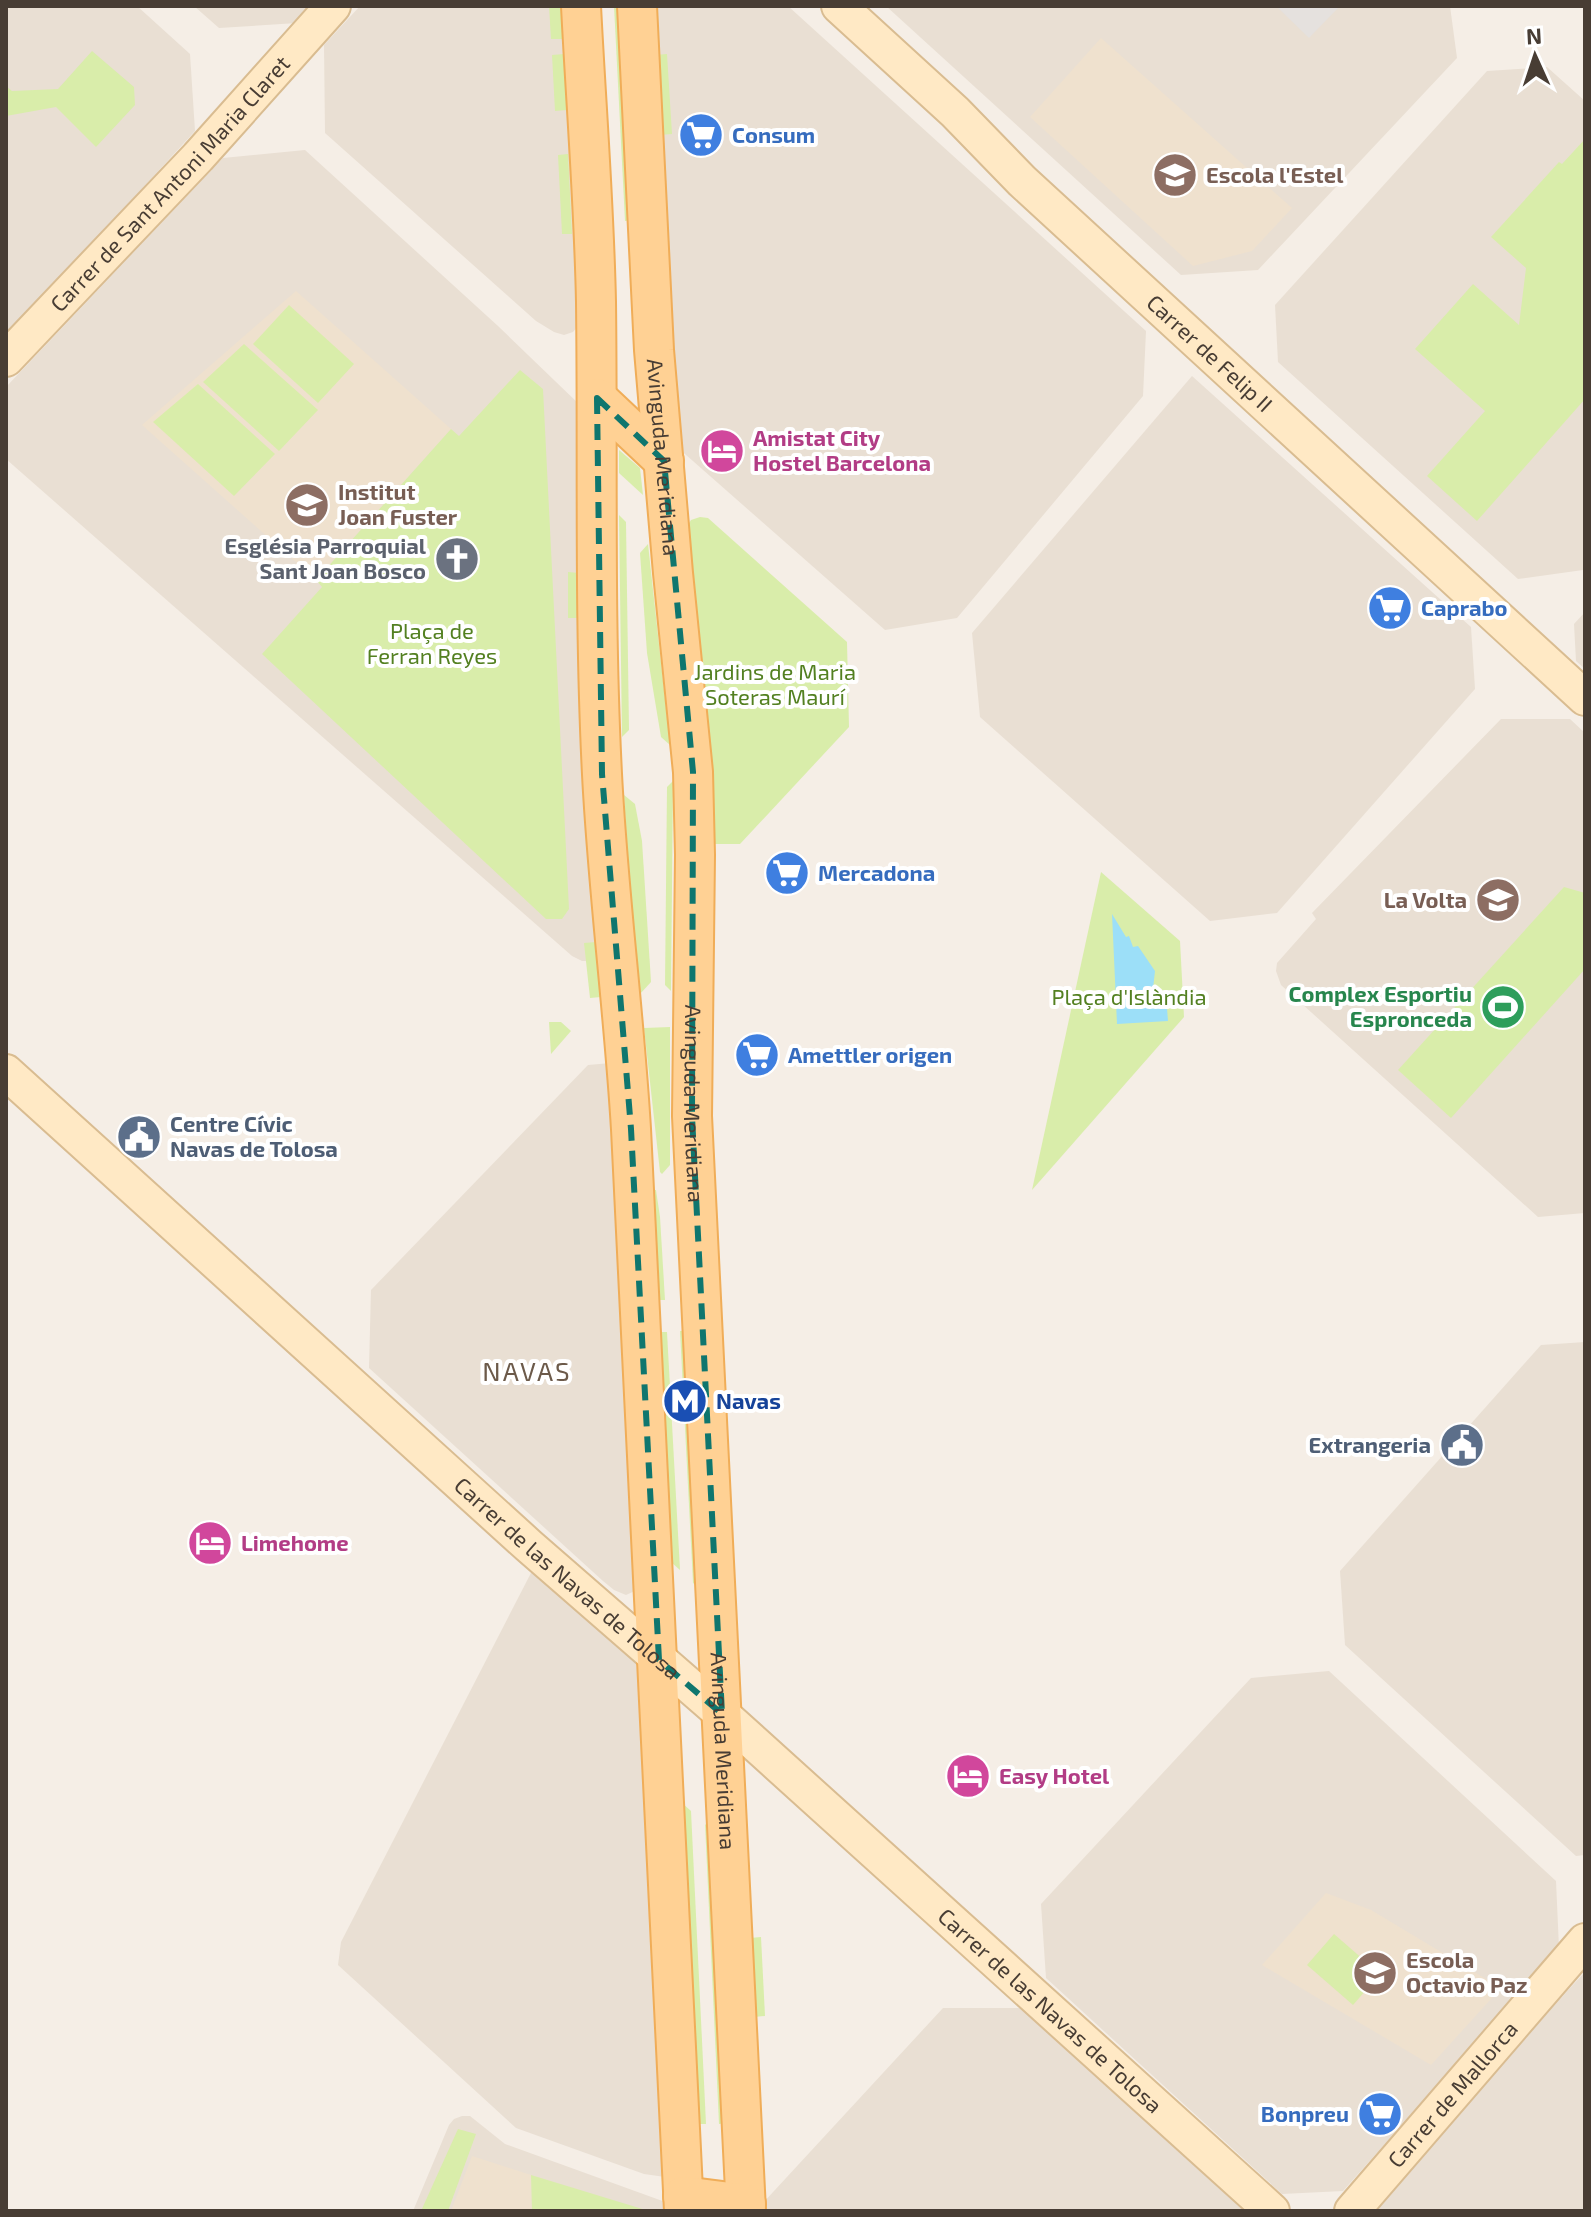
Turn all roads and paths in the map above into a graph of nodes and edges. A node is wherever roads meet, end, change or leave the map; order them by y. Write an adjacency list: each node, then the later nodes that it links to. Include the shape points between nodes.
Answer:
1 (333, 6): 5 (main road, Carrer de Sant Antoni Maria Claret)
2 (581, 6): 6 (main road, Avinguda Meridiana)
3 (637, 6): 7 (main road, Avinguda Meridiana)
4 (839, 6): 8 (main road, Carrer de Felip II)
5 (6, 359)
6 (597, 398): 7 (main road); 10 (main road, Avinguda Meridiana, via 602,774 630,1114)
7 (664, 461): 11 (main road, Avinguda Meridiana, via 693,772 692,1116)
8 (1585, 698)
9 (6, 1072): 10 (main road, Carrer de las Navas de Tolosa)
10 (659, 1660): 11 (main road, Carrer de las Navas de Tolosa); 13 (main road, Avinguda Meridiana)
11 (722, 1714): 14 (main road, Avinguda Meridiana); 15 (main road, Carrer de las Navas de Tolosa)
12 (1585, 1941): 16 (main road, Carrer de Mallorca)
13 (684, 2204): 14 (main road, Avinguda Meridiana)
14 (746, 2207)
15 (1272, 2211)
16 (1352, 2211)

